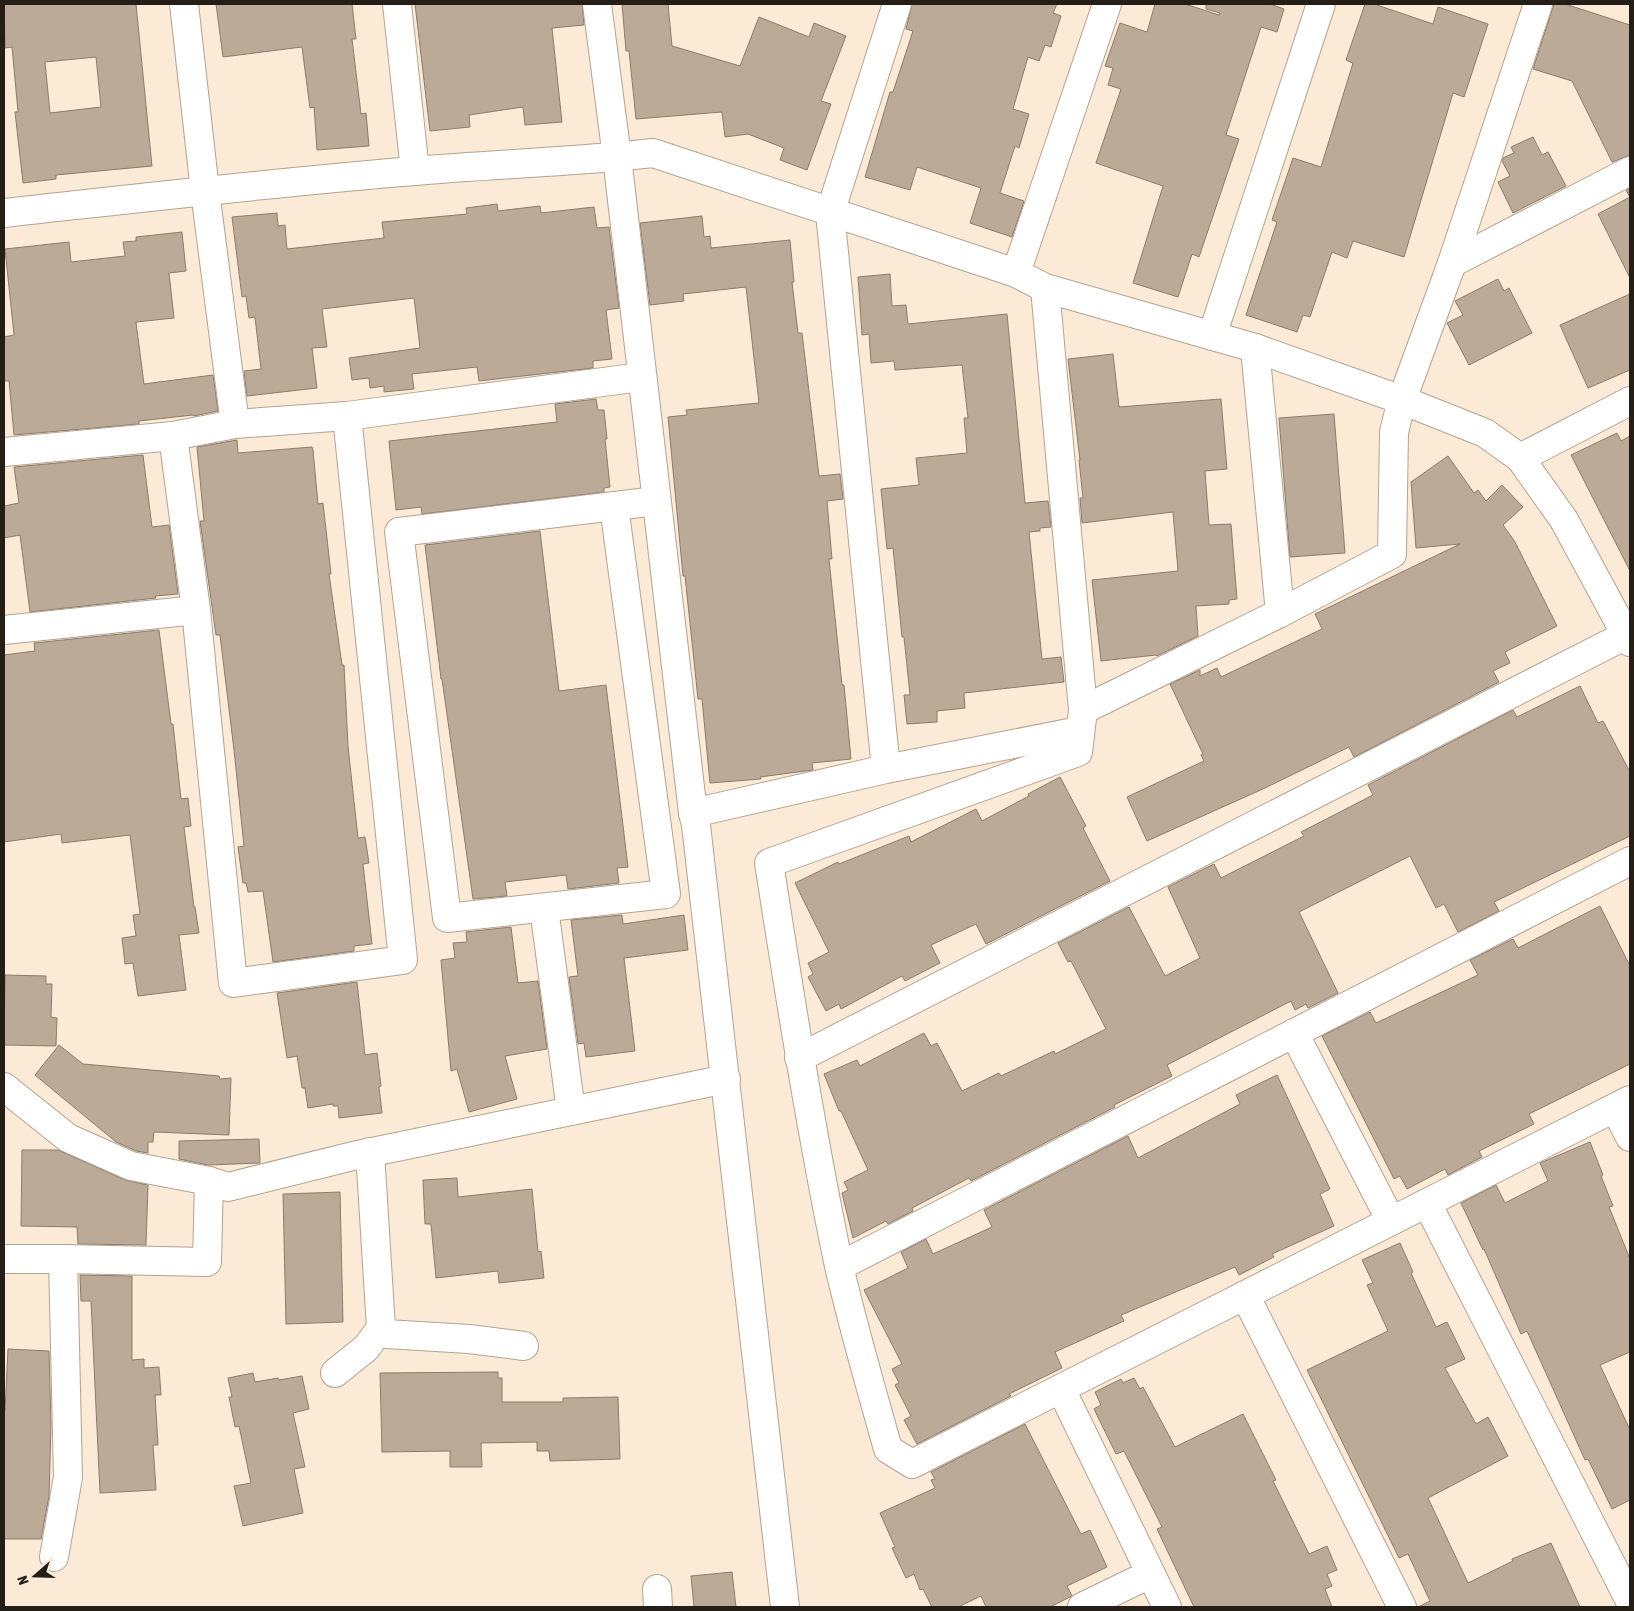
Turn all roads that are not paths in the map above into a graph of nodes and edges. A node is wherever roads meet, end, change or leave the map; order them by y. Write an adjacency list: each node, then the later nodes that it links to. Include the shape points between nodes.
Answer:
1 (184, 4): 11 (street)
2 (397, 4): 9 (street)
3 (597, 4): 8 (street)
4 (897, 4): 12 (street)
5 (1107, 4): 15 (street)
6 (1320, 4): 17 (street)
7 (1538, 4): 14 (street)
8 (617, 157): 9 (street); 12 (street, via 653,153); 19 (street)
9 (415, 171): 11 (street)
10 (1630, 171): 14 (street)
11 (205, 191): 13 (street); 23 (street)
12 (830, 213): 15 (street); 34 (street)
13 (4, 214)
14 (1452, 263): 20 (street)
15 (1016, 274): 16 (street)
16 (1045, 288): 17 (street); 33 (street)
17 (1212, 336): 18 (street)
18 (1255, 348): 20 (street); 30 (street)
19 (641, 376): 22 (street); 27 (street)
20 (1402, 400): 26 (street, via 1485,433); 30 (street, via 1394,432 1392,554)
21 (1630, 401): 26 (street)
22 (347, 416): 23 (street); 29 (street, via 403,960 233,983)
23 (235, 424): 24 (street)
24 (173, 436): 25 (street); 29 (street)
25 (4, 452)
26 (1520, 458): 32 (street, via 1564,520)
27 (656, 501): 28 (street); 35 (street)
28 (614, 506): 37 (street, via 666,894); 37 (street, via 399,532 447,918)
29 (196, 610): 31 (street)
30 (1280, 613): 33 (street)
31 (4, 630)
32 (1629, 637): 39 (street)
33 (1081, 720): 34 (street); 39 (street, via 1078,752 769,863)
34 (886, 769): 35 (street)
35 (692, 812): 40 (street)
36 (1630, 862): 38 (street)
37 (544, 908): 43 (street)
38 (1294, 1033): 48 (street); 51 (street)
39 (799, 1058): 51 (street)
40 (726, 1079): 43 (street); 60 (street)
41 (4, 1087): 46 (street, via 68,1138 131,1166)
42 (1622, 1104): 44 (street); 47 (street)
43 (571, 1111): 45 (street)
44 (1630, 1137)
45 (370, 1152): 46 (street, via 228,1188); 53 (street)
46 (208, 1182): 50 (street, via 207,1262)
47 (1427, 1203): 48 (street); 59 (street)
48 (1391, 1220): 52 (street)
49 (4, 1259): 50 (street)
50 (63, 1259): 57 (street, via 68,1477)
51 (840, 1266): 56 (street, via 888,1449 912,1464)
52 (1245, 1295): 56 (street); 63 (street)
53 (381, 1328): 54 (street, via 386,1334); 55 (street, via 366,1348)
54 (524, 1346)
55 (335, 1373)
56 (1061, 1389): 58 (street)
57 (54, 1557)
58 (1150, 1574): 61 (street); 62 (street)
59 (1630, 1601)
60 (785, 1607)
61 (1082, 1607)
62 (1167, 1607)
63 (1402, 1607)

